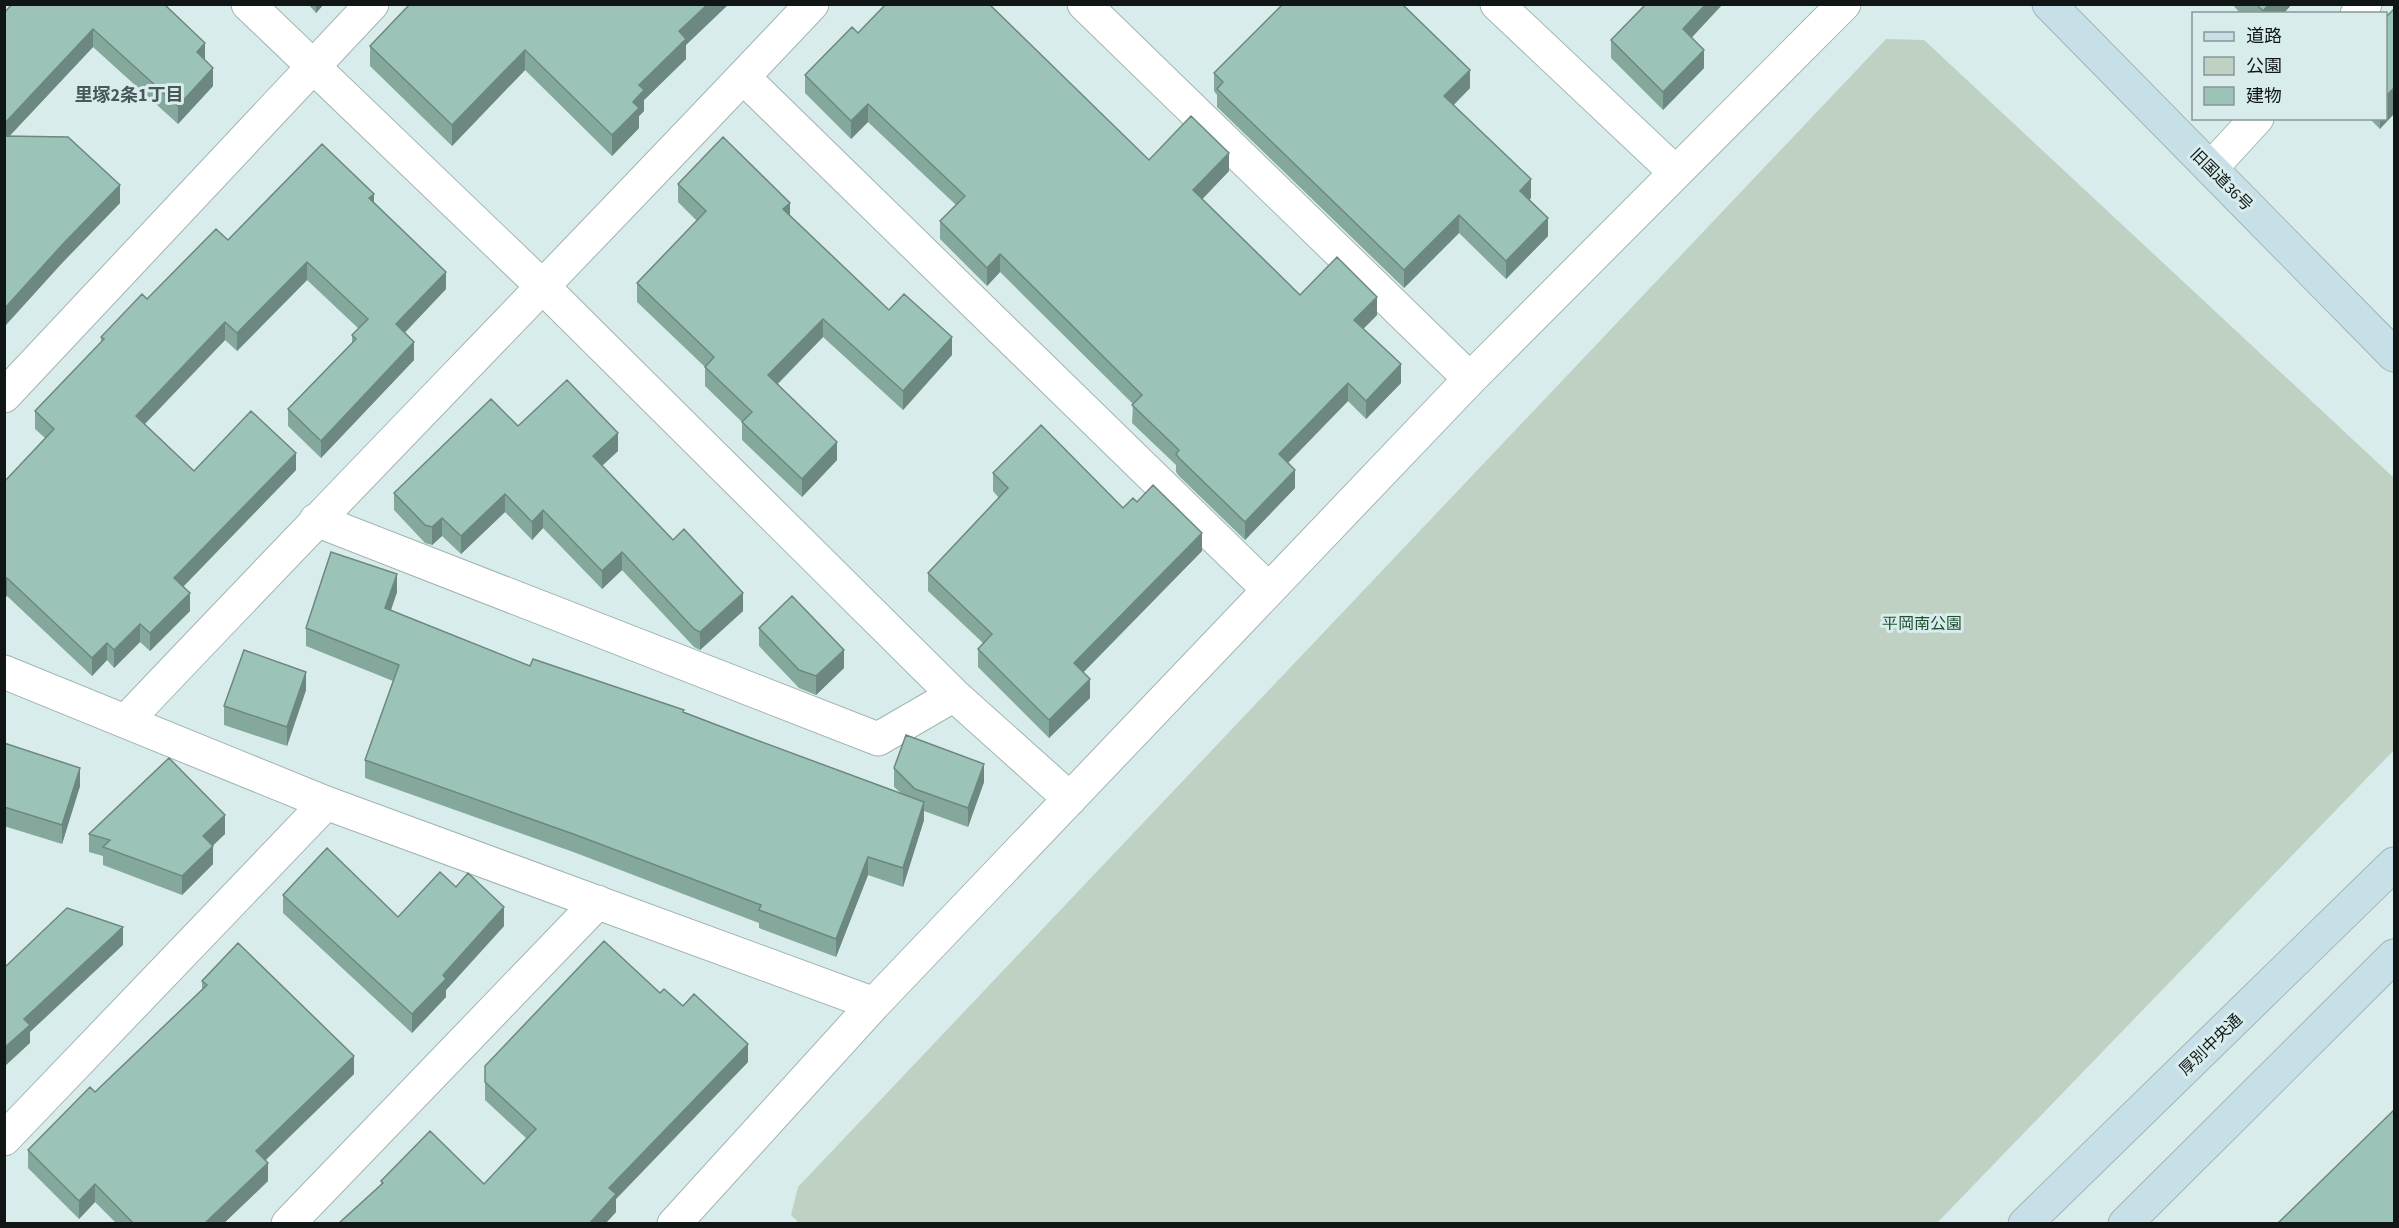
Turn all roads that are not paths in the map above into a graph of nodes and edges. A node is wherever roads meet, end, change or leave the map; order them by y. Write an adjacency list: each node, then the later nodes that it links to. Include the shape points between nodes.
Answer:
1 (248, 4): 8 (street)
2 (372, 4): 8 (street)
3 (812, 4): 9 (street)
4 (1084, 4): 15 (street)
5 (1497, 4): 12 (street)
6 (1844, 4): 12 (street)
7 (2049, 4): 11 (main road, 旧国道36号)
8 (313, 65): 13 (street); 16 (street)
9 (743, 77): 13 (street); 18 (street)
10 (2255, 120): 11 (street)
11 (2211, 168): 14 (main road, 旧国道36号)
12 (1676, 172): 15 (street)
13 (544, 288): 17 (street); 20 (street)
14 (2394, 355)
15 (1470, 379): 18 (street)
16 (4, 396)
17 (316, 520): 20 (street, via 878,739); 21 (street)
18 (1268, 589): 22 (street)
19 (4, 672): 21 (street)
20 (954, 695): 22 (street)
21 (126, 721): 23 (street)
22 (1070, 800): 27 (street)
23 (326, 803): 25 (street); 28 (street)
24 (2394, 864): 31 (main road, 厚別中央通)
25 (598, 902): 27 (street); 30 (street)
26 (2394, 956): 32 (main road)
27 (874, 1004): 29 (street)
28 (4, 1139)
29 (690, 1218)
30 (288, 1224)
31 (2025, 1224)
32 (2125, 1224)

